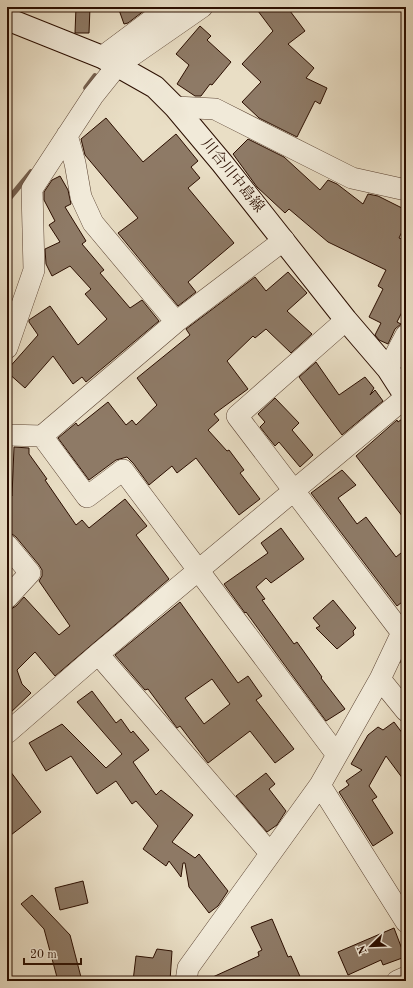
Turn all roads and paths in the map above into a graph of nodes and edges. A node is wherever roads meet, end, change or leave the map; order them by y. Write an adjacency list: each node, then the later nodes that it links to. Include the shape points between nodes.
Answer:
1 (169, 7): 4 (street)
2 (202, 7): 4 (street)
3 (7, 19): 4 (main road, 川合川中島線)
4 (110, 61): 5 (main road, 川合川中島線, via 155,87); 6 (street, via 93,96)
5 (175, 107): 7 (street, via 215,109 352,178); 8 (main road, 川合川中島線)
6 (67, 135): 10 (street, via 81,197 93,223); 12 (street, via 32,190 34,270)
7 (406, 190)
8 (284, 240): 9 (main road, 川合川中島線); 10 (street)
9 (346, 320): 13 (main road, 川合川中島線); 17 (street, via 237,416)
10 (176, 322): 16 (street)
11 (406, 335): 13 (street)
12 (7, 348)
13 (388, 369): 14 (main road, 川合川中島線)
14 (406, 397): 17 (street)
15 (7, 435): 16 (street)
16 (42, 436): 19 (street, via 87,497 123,470)
17 (294, 491): 19 (street); 21 (street)
18 (7, 545): 20 (street, via 30,574)
19 (198, 570): 22 (street); 26 (street)
20 (7, 598)
21 (404, 629): 23 (street)
22 (98, 654): 25 (street); 28 (street)
23 (380, 679): 24 (street); 26 (street)
24 (406, 711)
25 (7, 733)
26 (336, 755): 27 (street)
27 (320, 785): 28 (street); 29 (street)
28 (270, 853): 31 (street, via 188,968)
29 (406, 922)
30 (406, 977): 32 (street)
31 (186, 981)
32 (397, 981)

